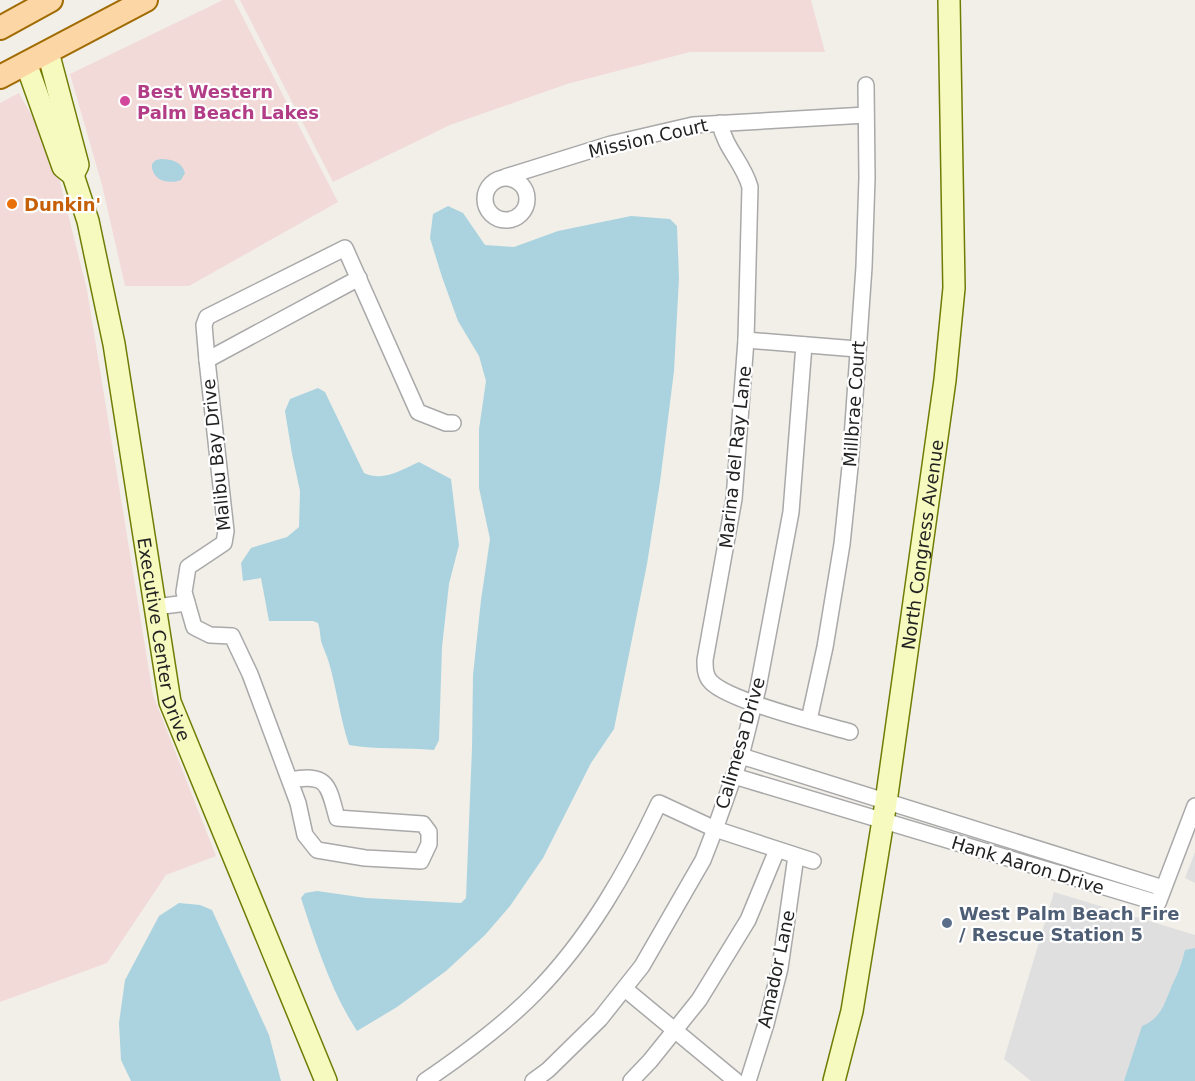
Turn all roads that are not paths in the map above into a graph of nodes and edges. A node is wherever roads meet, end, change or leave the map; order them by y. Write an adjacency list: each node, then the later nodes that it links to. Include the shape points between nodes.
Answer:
1 (51, 0): 4 (main road)
2 (146, 0): 5 (main road)
3 (948, 0): 32 (street, North Congress Avenue, via 954,288 945,380)
4 (0, 28)
5 (48, 51): 6 (main road); 11 (street, Executive Center Drive, via 78,165)
6 (26, 63): 7 (main road); 11 (street, Executive Center Drive, via 63,167)
7 (0, 77)
8 (866, 85): 9 (street, Millbrae Court)
9 (866, 115): 10 (street, Mission Court); 16 (street, Millbrae Court, via 864,267)
10 (720, 123): 12 (street, Mission Court, via 693,125 611,144); 14 (street, Marina del Ray Lane, via 723,137 746,174 750,188)
11 (73, 175): 20 (street, Executive Center Drive, via 88,221 114,344)
12 (505, 177)
13 (359, 278): 17 (street, Malibu Bay Drive); 17 (street, Malibu Bay Drive, via 345,248 207,316); 18 (street, Malibu Bay Drive, via 418,412)
14 (746, 340): 15 (street); 21 (street, Marina del Ray Lane, via 734,498 705,660 711,682)
15 (804, 345): 16 (street); 21 (street, Calimesa Drive, via 791,512)
16 (857, 349): 22 (street, Millbrae Court, via 842,544)
17 (207, 360): 19 (street, Malibu Bay Drive, via 226,531 224,543 188,567 184,592)
18 (453, 423)
19 (187, 603): 20 (street); 27 (street, Malibu Bay Drive, via 194,627 210,635 232,636)
20 (155, 607): 41 (street, Executive Center Drive, via 170,702)
21 (755, 703): 22 (street, Marina del Ray Lane); 24 (street, Calimesa Drive)
22 (809, 720): 23 (street, Marina del Ray Lane)
23 (850, 732)
24 (741, 756): 25 (street); 26 (street, Calimesa Drive)
25 (771, 766): 28 (street); 29 (street)
26 (734, 776): 29 (street); 33 (street, Calimesa Drive)
27 (290, 780): 27 (street, Malibu Bay Drive, via 305,835 317,850 421,861 429,832 423,824 338,818 324,783 308,777)
28 (819, 780): 30 (street); 32 (street)
29 (765, 785): 30 (street)
30 (814, 800): 32 (street)
31 (1195, 806): 37 (street, Hank Aaron Drive)
32 (885, 811): 37 (street, Hank Aaron Drive); 37 (street, Hank Aaron Drive, via 1158,903); 46 (street, North Congress Avenue, via 852,1011)
33 (715, 829): 34 (street); 38 (street, Calimesa Drive, via 676,908); 42 (street, via 659,803 612,892 575,946 535,993)
34 (777, 850): 35 (street); 39 (street, via 748,920 699,1000)
35 (796, 856): 36 (street); 45 (street, Amador Lane, via 780,968)
36 (813, 861)
37 (1163, 888)
38 (625, 989): 39 (street); 43 (street, Calimesa Drive, via 600,1019)
39 (675, 1031): 40 (street); 44 (street)
40 (636, 1079)
41 (326, 1081)
42 (425, 1081)
43 (533, 1081)
44 (736, 1081)
45 (748, 1081)
46 (834, 1081)

